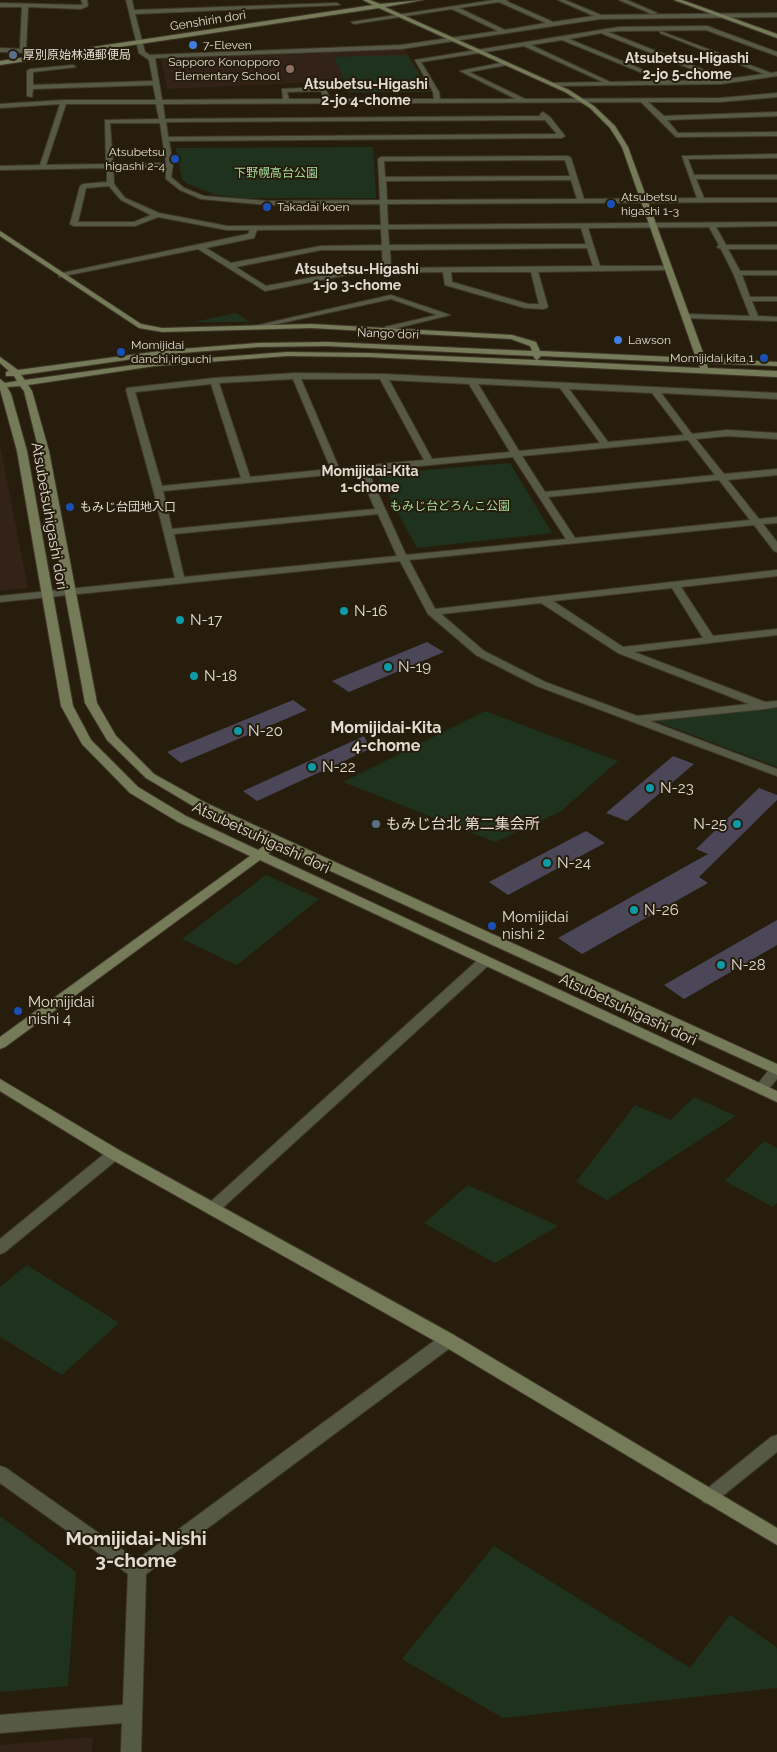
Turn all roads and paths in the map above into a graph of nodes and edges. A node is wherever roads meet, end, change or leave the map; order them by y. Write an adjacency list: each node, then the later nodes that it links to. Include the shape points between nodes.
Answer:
1 (84, 0): 12 (street, via 86,5 81,7)
2 (129, 0): 16 (street)
3 (325, 0): 11 (street)
4 (366, 0): 13 (street)
5 (420, 0): 13 (street, Genshirin dori)
6 (502, 0): 14 (street); 23 (street)
7 (561, 0): 21 (street)
8 (622, 0): 19 (street)
9 (676, 0): 17 (street)
10 (0, 5): 12 (street)
11 (337, 5): 15 (street); 16 (street, via 176,8)
12 (25, 6): 33 (street)
13 (379, 6): 15 (street, Genshirin dori); 18 (street)
14 (454, 8): 18 (street); 25 (street)
15 (348, 11): 30 (street, Genshirin dori)
16 (134, 12): 30 (street)
17 (718, 15): 19 (street); 20 (street); 27 (street)
18 (400, 16): 22 (street); 29 (street)
19 (660, 16): 21 (street)
20 (777, 16)
21 (600, 17): 23 (street)
22 (354, 22)
23 (552, 24): 25 (street)
24 (655, 29): 26 (street); 36 (street, via 707,28); 41 (street)
25 (503, 31): 29 (street)
26 (603, 32): 28 (street); 42 (street)
27 (777, 36)
28 (563, 38): 31 (street); 43 (street)
29 (449, 39): 34 (street); 37 (street, via 402,47)
30 (140, 43): 35 (street, Genshirin dori); 37 (street, via 142,53)
31 (522, 43): 34 (street); 45 (street)
32 (0, 50): 33 (street)
33 (23, 51): 35 (street)
34 (476, 51): 39 (street); 57 (street, via 417,61 436,92)
35 (67, 53): 38 (street, Genshirin dori); 40 (street)
36 (777, 54)
37 (148, 56): 44 (street, via 152,60)
38 (0, 63)
39 (505, 64): 46 (street); 51 (street, via 463,71)
40 (73, 68): 47 (street); 48 (street, via 30,71)
41 (774, 74): 42 (street)
42 (727, 81): 43 (street)
43 (672, 82): 45 (street)
44 (156, 83): 47 (street); 58 (street)
45 (611, 83): 46 (street)
46 (551, 84): 52 (street)
47 (77, 86): 48 (street)
48 (30, 87): 60 (street)
49 (777, 95): 50 (street, via 720,100)
50 (642, 100): 52 (street); 63 (street)
51 (526, 101): 52 (street); 57 (street); 62 (street)
52 (583, 101): 81 (street, via 613,127 625,147)
53 (64, 102): 58 (street); 60 (street); 73 (street)
54 (286, 102): 55 (street); 55 (street, via 284,90 323,89); 58 (street)
55 (328, 102): 56 (street)
56 (377, 102): 57 (street); 64 (street)
57 (438, 102)
58 (161, 103): 65 (street)
59 (0, 106): 60 (street)
60 (29, 106)
61 (777, 114): 63 (street)
62 (548, 118): 64 (street); 67 (street, via 562,136)
63 (662, 118): 66 (street, via 676,135)
64 (378, 119): 65 (street); 67 (street)
65 (161, 121): 68 (street); 71 (street, via 107,121)
66 (777, 134)
67 (378, 137): 68 (street)
68 (166, 139): 70 (street)
69 (777, 156): 74 (street, via 684,157)
70 (170, 165): 71 (street); 82 (street, via 168,178 182,189 203,198 268,203)
71 (110, 166): 73 (street); 78 (street)
72 (0, 168): 73 (street)
73 (42, 168)
74 (692, 177): 75 (street); 79 (street)
75 (777, 177)
76 (574, 178): 77 (street); 77 (street, via 568,158 381,160); 83 (street)
77 (382, 179): 82 (street)
78 (110, 184): 84 (street, via 123,199); 84 (street, via 83,186 74,224 134,224)
79 (701, 200): 80 (street); 81 (street)
80 (777, 200)
81 (644, 201): 83 (street); 88 (street)
82 (383, 202): 83 (street); 89 (street)
83 (581, 202)
84 (156, 215): 90 (street, via 194,223)
85 (711, 224): 86 (street); 88 (street); 94 (street)
86 (777, 224)
87 (584, 225): 88 (street); 89 (street); 93 (street)
88 (652, 225): 99 (street)
89 (385, 227): 90 (street); 96 (street)
90 (254, 228): 92 (street, via 251,236)
91 (1, 233): 105 (street)
92 (200, 246): 97 (street); 105 (street)
93 (590, 246): 96 (street); 98 (street)
94 (721, 247): 95 (street); 103 (street)
95 (777, 247)
96 (386, 248): 97 (street, via 321,248); 101 (street)
97 (230, 266): 101 (street, via 265,289 357,270)
98 (597, 268): 99 (street); 100 (street)
99 (668, 268): 108 (street)
100 (534, 269): 102 (street); 102 (street, via 544,307 528,306 448,283)
101 (387, 270): 102 (street)
102 (447, 270)
103 (736, 273): 104 (street); 107 (street)
104 (777, 273)
105 (62, 275): 111 (street, via 140,326 162,330)
106 (777, 298): 107 (street)
107 (748, 299): 109 (street)
108 (686, 316): 109 (street); 115 (street)
109 (755, 318): 110 (street)
110 (777, 319)
111 (254, 327): 112 (street); 112 (street, via 391,297 446,315)
112 (388, 329): 113 (street, via 512,337 533,344)
113 (538, 353): 115 (street, Nango dori); 116 (street); 122 (street, Nango dori, via 361,345 258,346 168,352)
114 (0, 359): 122 (street, Atsubetsuhigashi dori)
115 (702, 361): 117 (street, Nango dori); 118 (street)
116 (536, 363): 118 (street, Nango dori); 122 (street, Nango dori, via 368,355 272,355)
117 (777, 364)
118 (705, 370): 119 (street, Nango dori)
119 (777, 374)
120 (296, 376): 121 (street); 123 (street); 135 (street)
121 (383, 377): 125 (street); 133 (street)
122 (19, 378): 124 (street, Nango dori); 151 (street, Atsubetsuhigashi dori, via 28,391 44,451)
123 (214, 381): 138 (street); 139 (street, via 130,390)
124 (0, 382): 152 (street, Atsubetsuhigashi dori, via 7,394 22,451)
125 (472, 382): 126 (street); 132 (street)
126 (563, 386): 127 (street); 131 (street)
127 (654, 390): 128 (street); 130 (street)
128 (777, 396)
129 (777, 436): 130 (street, via 727,433)
130 (690, 437): 131 (street); 137 (street)
131 (606, 445): 132 (street)
132 (516, 454): 133 (street); 140 (street)
133 (430, 463): 134 (street)
134 (362, 469): 135 (street); 141 (street)
135 (336, 471): 138 (street)
136 (777, 472): 137 (street)
137 (722, 476): 140 (street); 143 (street)
138 (246, 480): 139 (street)
139 (158, 489): 144 (street)
140 (541, 495): 145 (street)
141 (380, 511): 144 (street); 147 (street)
142 (777, 520): 143 (street)
143 (755, 522): 145 (street); 146 (street)
144 (169, 532): 149 (street)
145 (572, 541): 147 (street)
146 (777, 549)
147 (403, 558): 149 (street); 155 (street)
148 (777, 573): 150 (street)
149 (180, 580): 151 (street)
150 (675, 585): 154 (street); 157 (street)
151 (71, 591): 152 (street); 163 (street, Atsubetsuhigashi dori, via 91,703 111,738 150,776 202,806)
152 (46, 594): 153 (street); 164 (street, Atsubetsuhigashi dori, via 67,706 86,742 134,790 182,819)
153 (0, 599)
154 (542, 599): 155 (street); 158 (street)
155 (432, 612): 161 (street, via 480,653 541,684)
156 (777, 632): 157 (street)
157 (710, 640): 158 (street)
158 (622, 650): 160 (street)
159 (777, 704): 160 (street)
160 (765, 706): 161 (street)
161 (636, 720): 162 (street)
162 (777, 772)
163 (277, 842): 164 (street); 167 (street, Atsubetsuhigashi dori)
164 (260, 855): 165 (street, Atsubetsuhigashi dori); 166 (street)
165 (485, 961): 169 (street, Atsubetsuhigashi dori); 172 (street)
166 (0, 1044)
167 (777, 1070): 169 (street)
168 (0, 1084): 171 (street)
169 (760, 1089): 170 (street, Atsubetsuhigashi dori)
170 (777, 1097)
171 (114, 1154): 172 (street); 173 (street)
172 (212, 1209): 174 (street)
173 (0, 1248)
174 (448, 1340): 177 (street); 179 (street)
175 (777, 1442): 177 (street)
176 (0, 1473): 179 (street)
177 (709, 1497): 178 (street)
178 (777, 1537)
179 (137, 1570): 180 (street)
180 (131, 1713): 181 (street); 182 (street)
181 (0, 1724)
182 (131, 1752)

